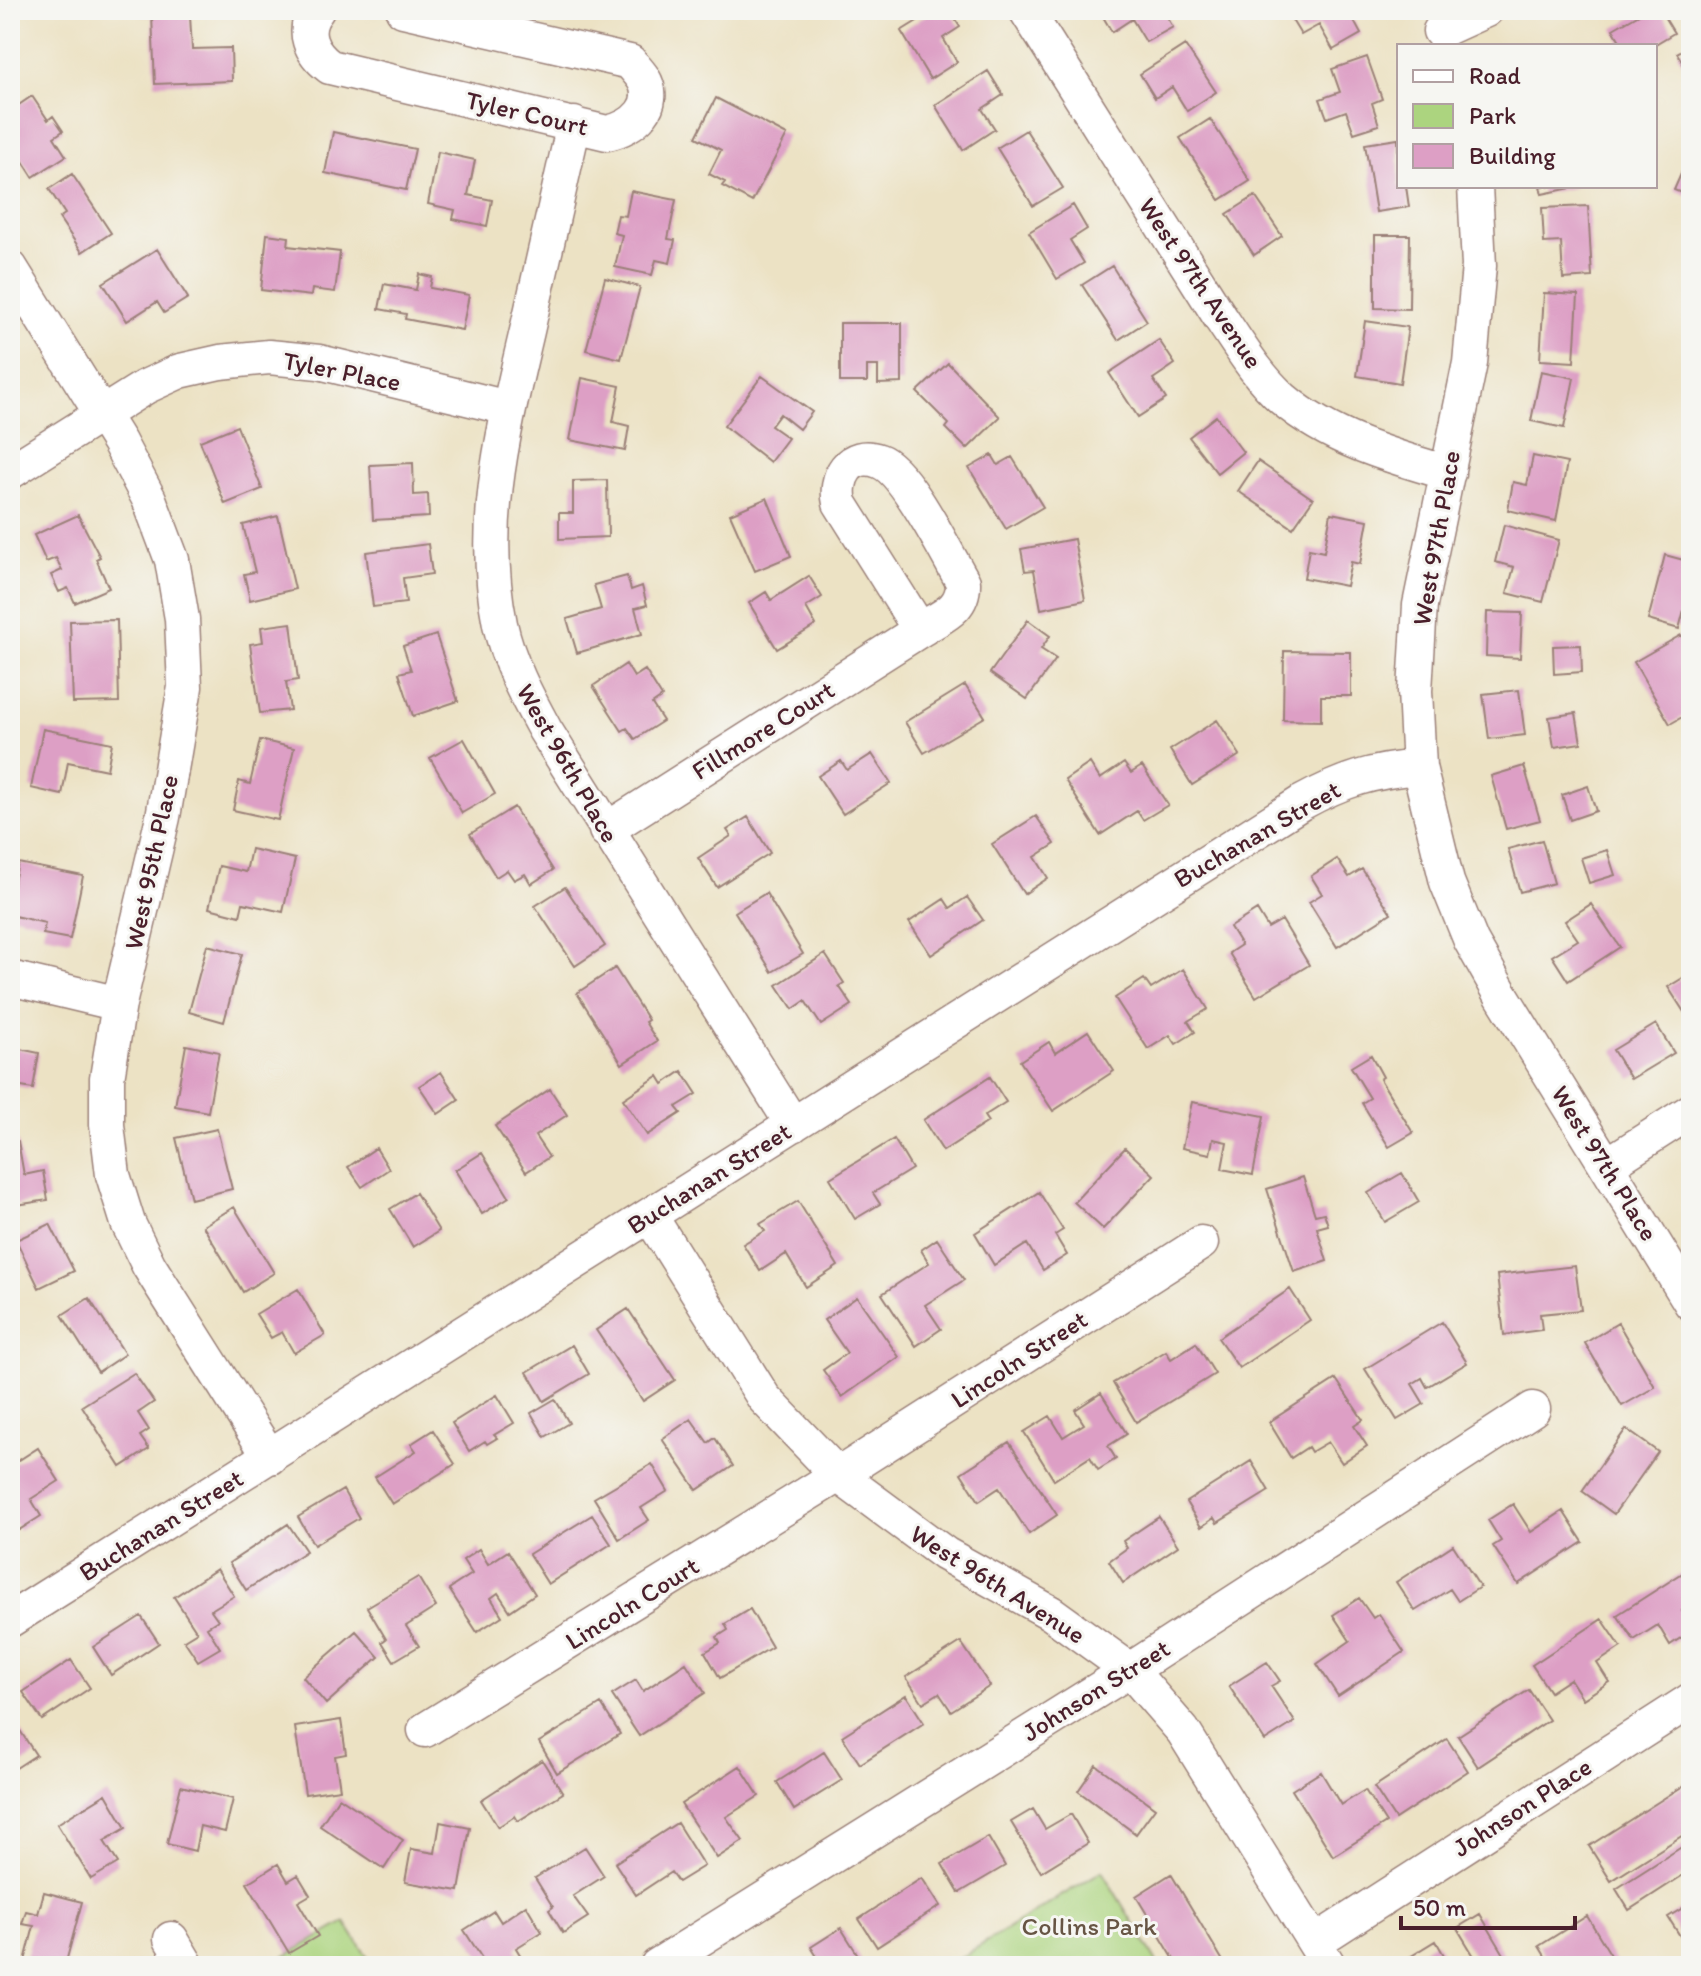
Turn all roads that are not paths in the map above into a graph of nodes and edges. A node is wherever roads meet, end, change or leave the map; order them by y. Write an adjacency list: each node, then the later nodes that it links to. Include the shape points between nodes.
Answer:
1 (317, 10): 6 (street, Tyler Court, via 307,33 317,57 330,67)
2 (403, 10): 6 (street, Tyler Court, via 630,62 645,80 648,102 636,121 607,133)
3 (1026, 10): 12 (street, West 97th Avenue, via 1222,320 1283,399 1326,428 1383,454)
4 (1486, 10): 5 (street)
5 (1438, 29)
6 (574, 124): 9 (street, West 96th Place)
7 (1475, 188): 12 (street, West 97th Place, via 1479,266 1470,363)
8 (10, 267): 10 (street, West 95th Place)
9 (508, 408): 10 (street, Tyler Place, via 319,362 269,357 180,371); 15 (street, West 96th Place, via 491,518 501,627 519,681)
10 (102, 414): 11 (street, Tyler Place); 17 (street, West 95th Place, via 149,499 172,560 185,687 163,817)
11 (10, 472)
12 (1448, 473): 14 (street, West 97th Place, via 1420,605 1415,691)
13 (920, 630): 13 (street, Fillmore Court, via 840,503 841,473 865,458 881,461 898,474 963,582 955,608); 15 (street, Fillmore Court)
14 (1419, 767): 19 (street, Buchanan Street, via 1376,771 1301,803); 20 (street, West 97th Place, via 1447,882 1471,941)
15 (606, 830): 19 (street, West 96th Place)
16 (10, 978): 17 (street)
17 (119, 1004): 25 (street, West 95th Place, via 107,1078 107,1125 113,1175 128,1223 149,1266)
18 (1691, 1111): 20 (street)
19 (793, 1125): 21 (street, Buchanan Street)
20 (1607, 1165): 23 (street, West 97th Place)
21 (650, 1216): 25 (street, Buchanan Street); 26 (street, West 96th Avenue, via 764,1398)
22 (1201, 1243): 26 (street, Lincoln Street)
23 (1691, 1303)
24 (1533, 1409): 28 (street, Johnson Street)
25 (270, 1457): 27 (street, Buchanan Street)
26 (838, 1475): 28 (street, West 96th Avenue, via 945,1554 1051,1613); 30 (street, Lincoln Court)
27 (10, 1620)
28 (1130, 1670): 31 (street, West 96th Avenue, via 1183,1731); 32 (street, Johnson Street)
29 (1691, 1700): 31 (street, Johnson Place, via 1529,1802)
30 (425, 1730)
31 (1322, 1954)
32 (657, 1966)

